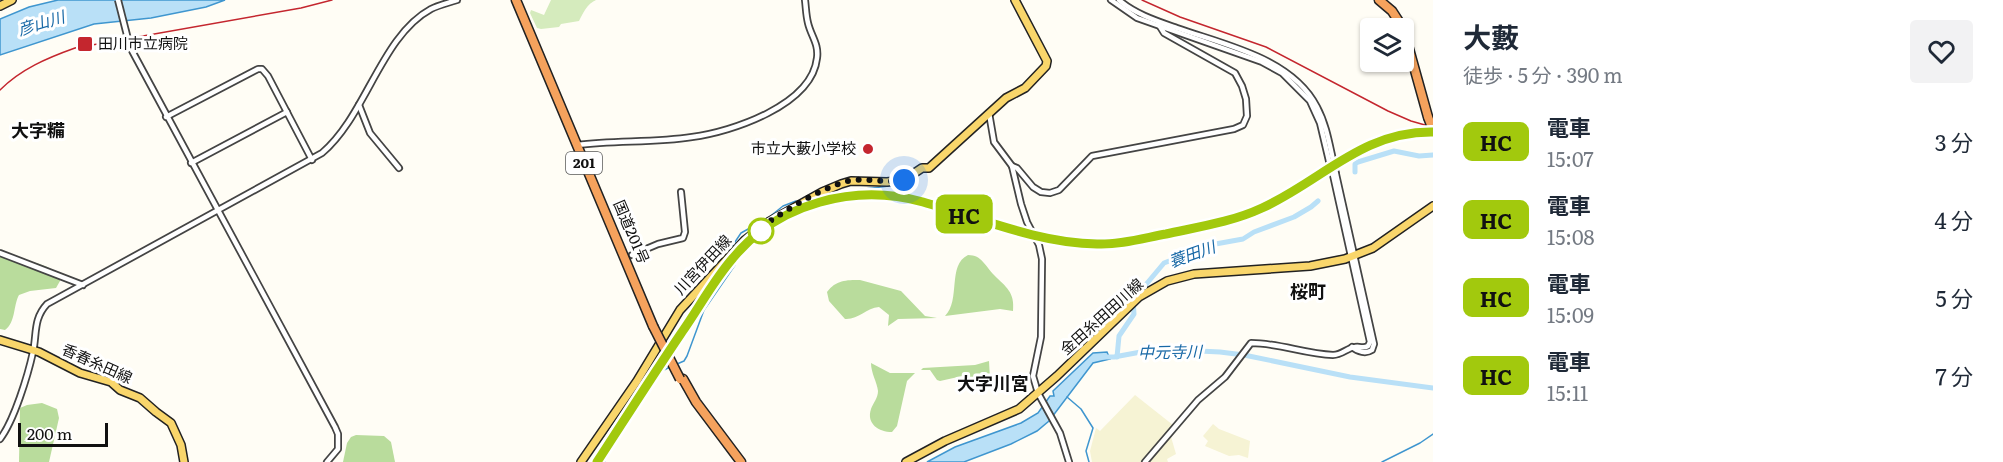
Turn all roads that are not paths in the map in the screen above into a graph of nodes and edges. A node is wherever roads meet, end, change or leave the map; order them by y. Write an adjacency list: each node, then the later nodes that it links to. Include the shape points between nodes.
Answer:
1 (12, 0): 10 (main road)
2 (118, 0): 17 (street, bridge, via 130,47)
3 (457, 0): 14 (street, via 429,10 406,29)
4 (518, 0): 19 (highway, 国道201号 / 201)
5 (805, 0): 19 (street, via 808,25 817,47 814,71 809,81 775,111 691,137)
6 (1015, 0): 16 (main road, 川宮伊田線, via 1047,64 1025,88 1011,94)
7 (1111, 0): 9 (street)
8 (1379, 0): 11 (highway)
9 (1121, 4): 12 (street); 12 (street, via 1137,18)
10 (0, 6)
11 (1396, 18)
12 (1167, 29): 22 (street, via 1235,73 1246,99 1243,125 1092,156 1059,190 1050,193 1033,187); 29 (street, bridge, via 1262,62 1282,73 1310,101 1331,160)
13 (1414, 68): 18 (highway, bridge)
14 (359, 105): 20 (street, via 339,137); 23 (street, via 368,130)
15 (287, 112): 17 (street, via 265,70 260,68); 20 (street); 21 (street)
16 (989, 113): 22 (street, via 994,142); 37 (main road, 川宮伊田線, via 929,168 922,168 910,178 846,182 770,221 745,240 680,310)
17 (166, 117): 21 (street)
18 (1433, 130)
19 (579, 145): 38 (highway, 国道201号 / 201, bridge, via 681,379)
20 (312, 160): 26 (street)
21 (191, 163): 26 (street)
22 (1012, 166): 33 (street, via 1021,204 1042,259 1041,337 1033,374)
23 (399, 168)
24 (681, 192): 28 (street, via 683,238)
25 (1433, 206): 29 (main road, 金田糸田田川線, via 1373,248)
26 (217, 211): 30 (street); 36 (street, via 335,427 338,449)
27 (0, 253): 30 (street)
28 (632, 255)
29 (1352, 257): 33 (main road, 金田糸田田川線, via 1316,265 1194,274 1167,281 1139,297); 41 (street, via 1372,350 1352,347 1334,355 1248,345 1225,377 1198,400)
30 (83, 285): 32 (street, via 42,310)
31 (0, 340): 32 (main road, 香春糸田線)
32 (33, 350): 34 (street, via 14,412); 35 (main road, 香春糸田線, via 140,398 171,423)
33 (1039, 395): 39 (main road, 金田糸田田川線, via 1010,414); 40 (street)
34 (0, 439)
35 (184, 462)
36 (327, 462)
37 (581, 462)
38 (739, 462)
39 (906, 462)
40 (1069, 462)
41 (1145, 462)

